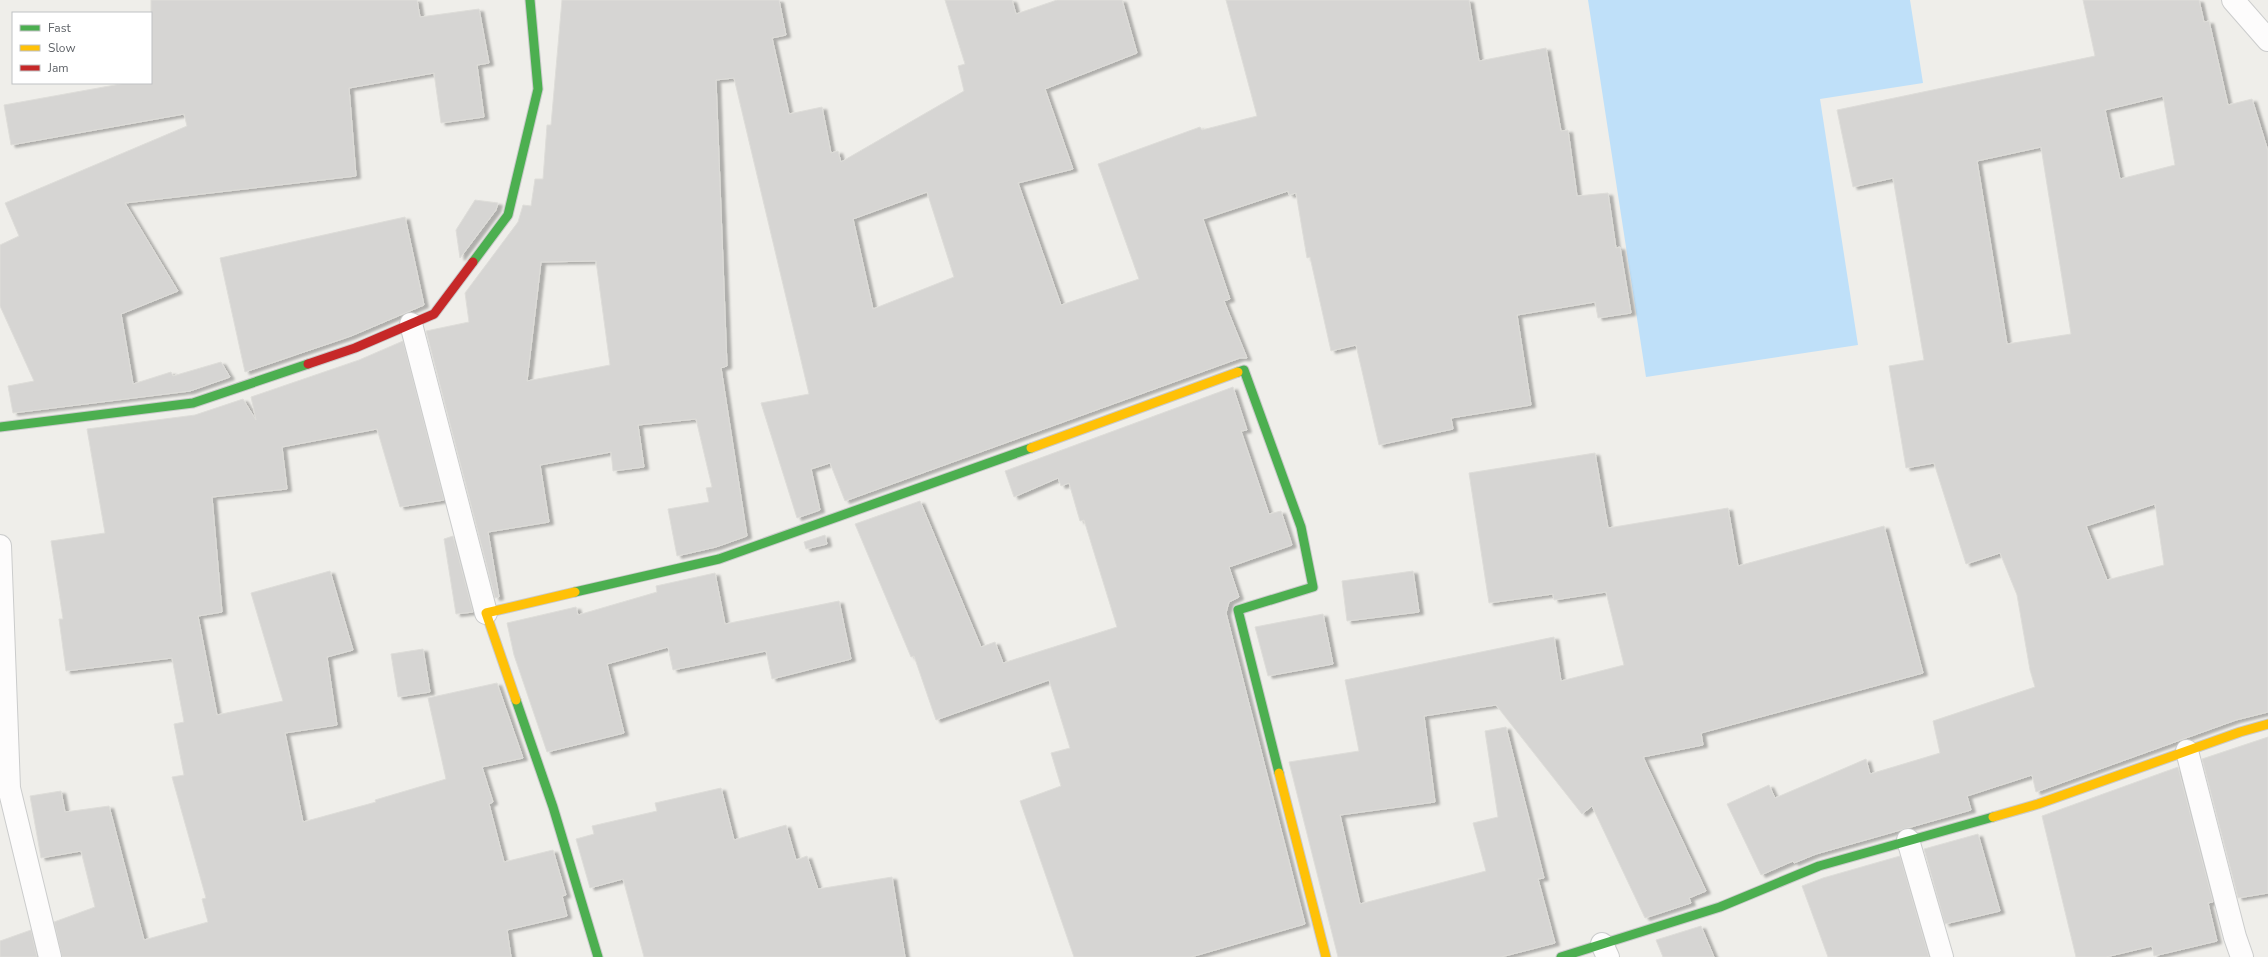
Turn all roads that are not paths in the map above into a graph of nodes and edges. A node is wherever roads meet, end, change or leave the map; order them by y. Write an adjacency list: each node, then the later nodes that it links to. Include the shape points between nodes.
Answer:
1 (530, 0): 4 (street, via 538,89 508,215 434,314)
2 (2233, 0): 3 (street)
3 (2268, 40)
4 (411, 324): 5 (street, via 356,348 193,403); 7 (street)
5 (0, 427)
6 (0, 546): 10 (street)
7 (486, 613): 14 (street, via 553,807); 15 (street, via 719,559 1244,370 1301,527 1313,587 1238,610)
8 (2268, 724): 9 (street)
9 (2187, 751): 11 (street, via 2038,804); 18 (street)
10 (5, 788): 13 (street)
11 (1908, 840): 12 (street, via 1819,866); 17 (street)
12 (1605, 951): 16 (street)
13 (50, 957)
14 (598, 957)
15 (1326, 957)
16 (1561, 957)
17 (1942, 957)
18 (2242, 957)

